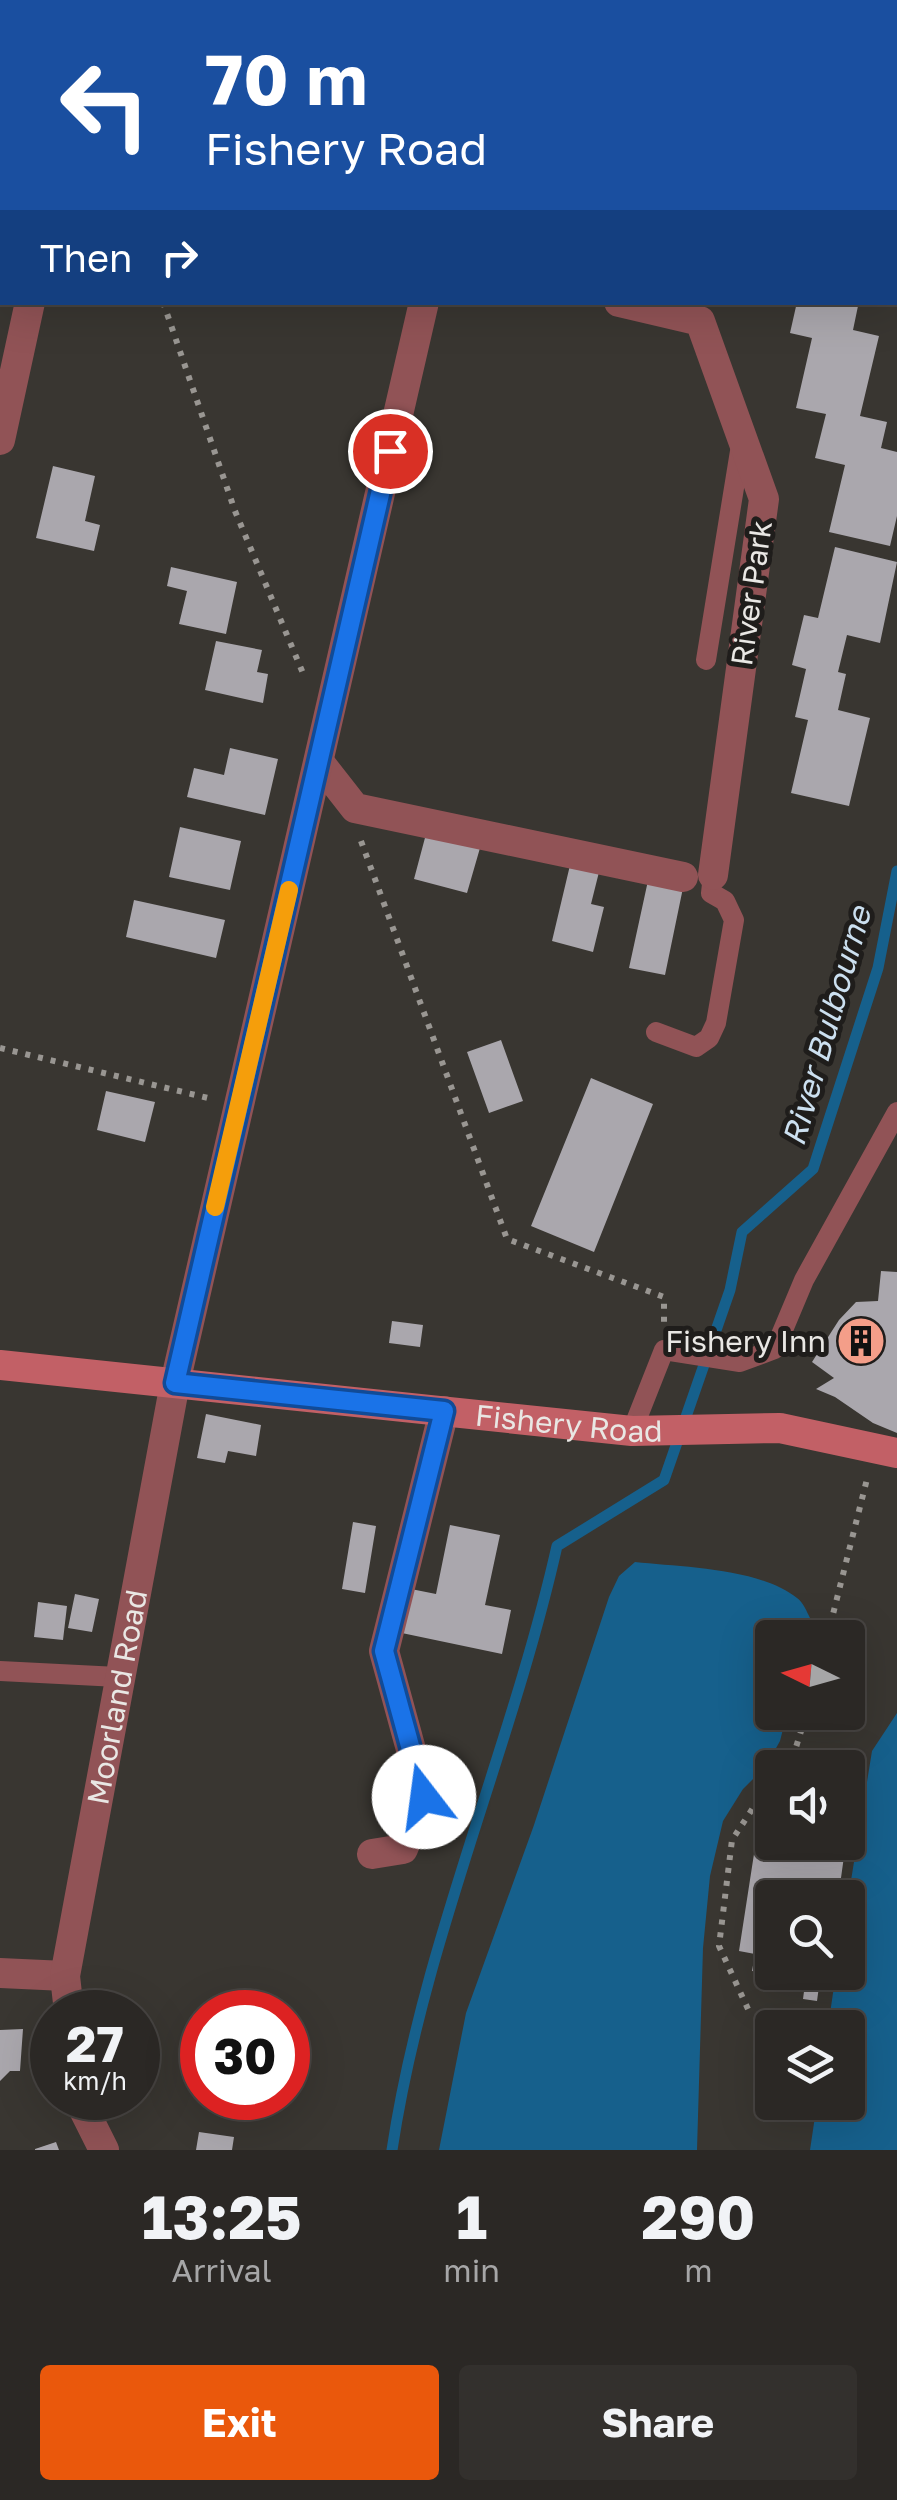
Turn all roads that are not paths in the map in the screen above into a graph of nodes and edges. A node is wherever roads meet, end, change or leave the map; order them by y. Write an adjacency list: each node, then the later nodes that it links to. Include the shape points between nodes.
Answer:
1 (29, 305): 6 (street)
2 (423, 305): 8 (street, Moorland Road)
3 (644, 305): 4 (street, River Park)
4 (702, 312): 5 (street, River Park)
5 (742, 438): 7 (lane); 9 (street, River Park, via 764,499)
6 (0, 440)
7 (706, 660)
8 (319, 762): 9 (street, via 355,808); 13 (street, Moorland Road)
9 (698, 876): 10 (lane, via 734,920 716,1023 696,1047)
10 (656, 1032)
11 (897, 1112): 15 (lane, via 804,1280 775,1349 740,1362 664,1350)
12 (0, 1365): 13 (street, Fishery Road)
13 (175, 1383): 14 (street, Fishery Road); 18 (street, Moorland Road)
14 (444, 1411): 15 (street, Fishery Road); 19 (street, via 384,1651 424,1797 403,1849)
15 (632, 1431): 16 (street, Fishery Road, via 780,1428)
16 (884, 1450)
17 (0, 1671): 18 (lane)
18 (118, 1676): 21 (street, Moorland Road)
19 (372, 1854)
20 (0, 1973): 21 (street)
21 (65, 1976): 22 (street, Moorland Road)
22 (67, 1990)
23 (89, 2120): 24 (street)
24 (104, 2150)

